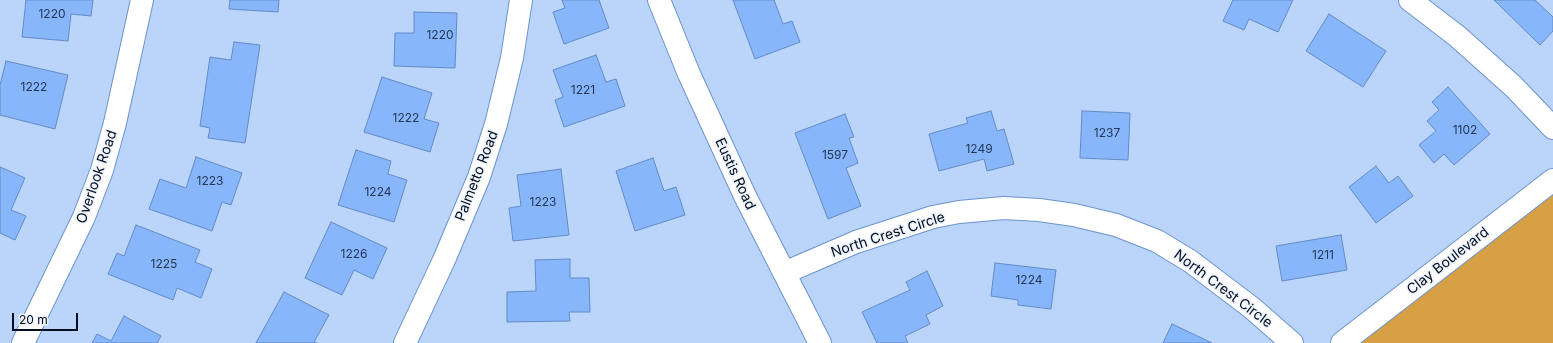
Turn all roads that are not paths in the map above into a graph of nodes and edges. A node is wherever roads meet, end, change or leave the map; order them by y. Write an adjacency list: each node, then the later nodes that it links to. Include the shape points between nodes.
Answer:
1 (142, 0): 8 (street, Overlook Road, via 102,170 84,217)
2 (521, 0): 9 (street, Palmetto Road, via 512,58 496,124 479,177)
3 (659, 0): 7 (street, Eustis Road, via 692,81)
4 (1410, 0): 5 (street, via 1463,41 1514,87)
5 (1553, 128)
6 (1553, 180): 12 (street, Clay Boulevard)
7 (784, 273): 10 (street, Eustis Road); 11 (street, North Crest Circle, via 856,242 933,217 1004,208 1039,210 1116,225 1157,241 1190,261 1252,308)
8 (23, 343)
9 (405, 343)
10 (820, 343)
11 (1292, 343)
12 (1342, 343)

